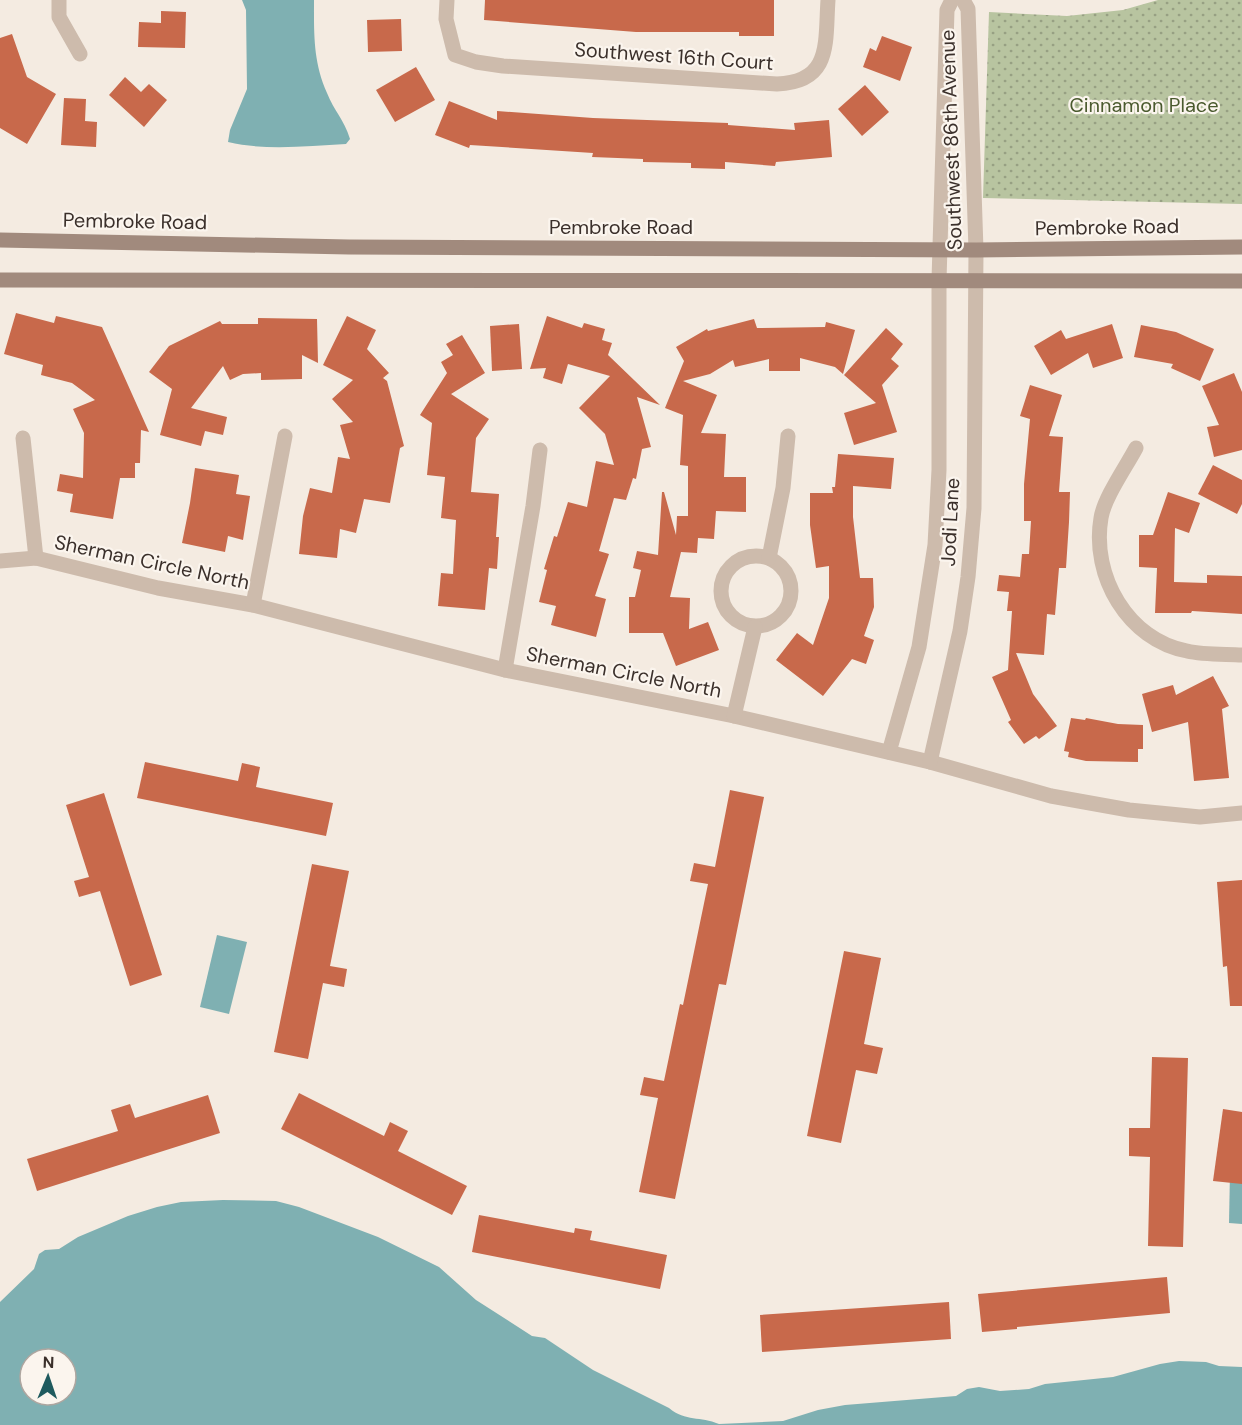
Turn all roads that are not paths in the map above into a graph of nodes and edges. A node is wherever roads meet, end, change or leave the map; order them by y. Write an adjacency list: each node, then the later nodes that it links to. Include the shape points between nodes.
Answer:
1 (59, 0): 6 (street, via 59,17)
2 (447, 0): 3 (street, Southwest 16th Court, via 446,19 455,55 476,62 777,84 807,78 819,65 825,46)
3 (828, 0)
4 (952, 0): 9 (street, Southwest 86th Avenue, via 947,10)
5 (963, 0): 10 (street, Southwest 86th Avenue, via 968,9)
6 (80, 54)
7 (0, 240): 9 (main road, Pembroke Road, via 350,247)
8 (1242, 247): 10 (main road, Pembroke Road)
9 (940, 250): 10 (main road, Pembroke Road); 12 (street, Southwest 86th Avenue)
10 (976, 250): 13 (street, Southwest 86th Avenue)
11 (0, 280): 12 (main road)
12 (939, 280): 13 (main road); 28 (street, Jodi Lane, via 935,545 919,647)
13 (976, 280): 14 (main road); 29 (street, Jodi Lane, via 974,508 968,577 960,632)
14 (1242, 281)
15 (285, 436): 23 (street)
16 (788, 436): 21 (street, via 783,488)
17 (23, 438): 20 (street)
18 (1136, 448): 25 (street, via 1101,517 1103,573 1113,597 1154,639 1186,651)
19 (540, 450): 26 (street)
20 (36, 558): 22 (street, Sherman Circle North); 23 (street, Sherman Circle North, via 158,588)
21 (769, 558): 24 (street, via 789,578 790,602 777,620); 24 (street, via 750,556 739,560 729,568 720,589 726,611 744,625)
22 (0, 561)
23 (253, 605): 26 (street, Sherman Circle North)
24 (755, 627): 27 (street)
25 (1242, 655)
26 (505, 670): 27 (street, Sherman Circle North)
27 (734, 716): 28 (street, Sherman Circle North)
28 (889, 752): 29 (street, Sherman Circle North)
29 (930, 762): 30 (street, Sherman Circle North, via 1051,796 1129,810 1200,817)
30 (1242, 813)

